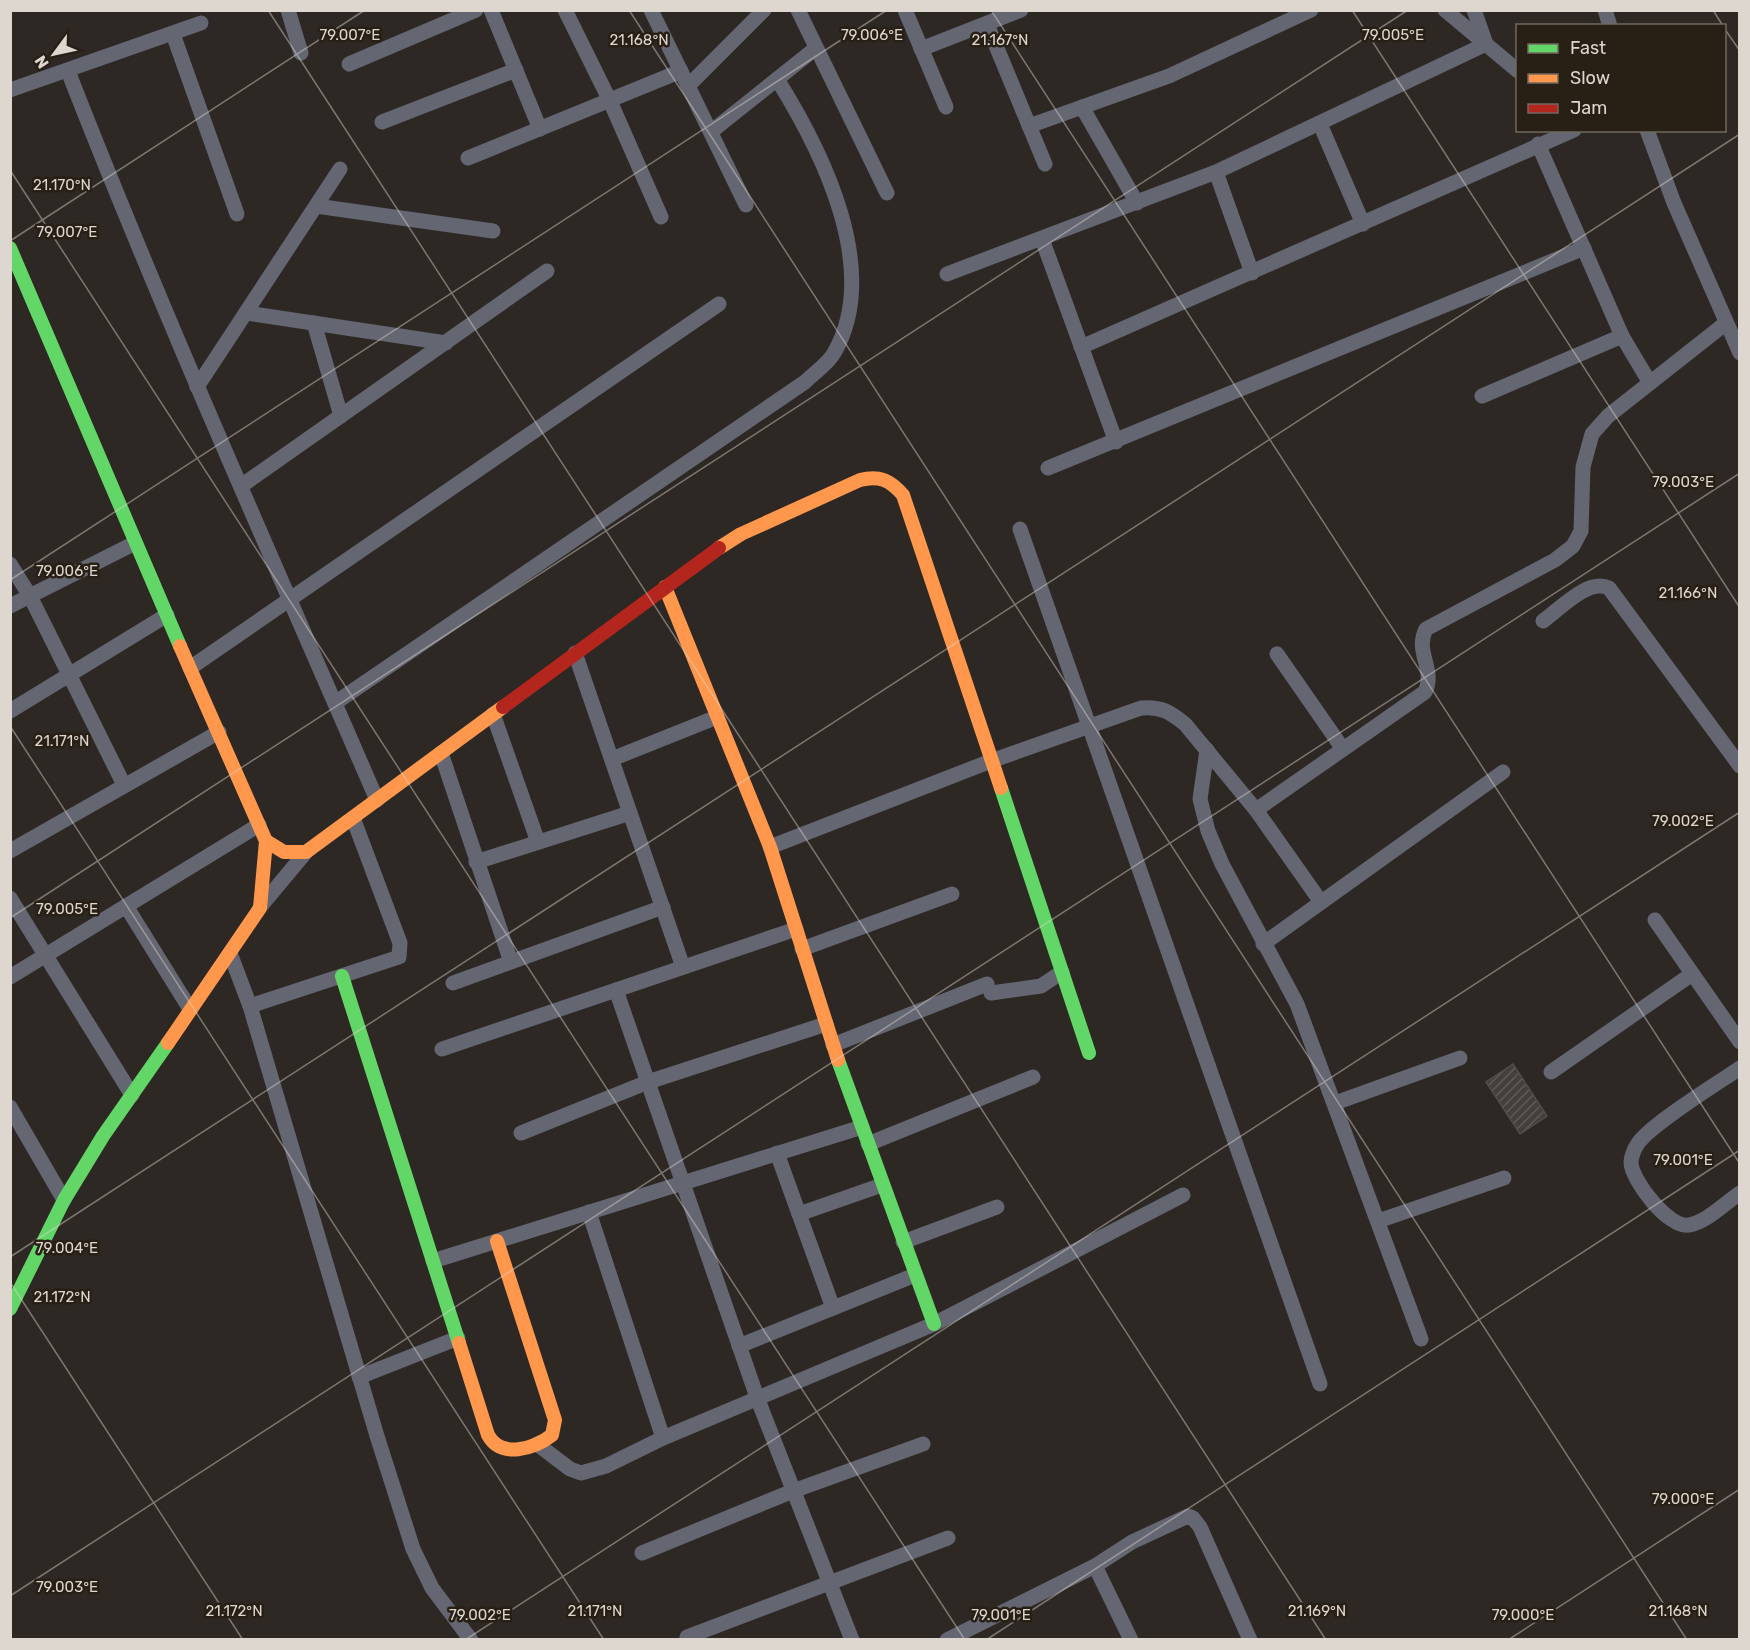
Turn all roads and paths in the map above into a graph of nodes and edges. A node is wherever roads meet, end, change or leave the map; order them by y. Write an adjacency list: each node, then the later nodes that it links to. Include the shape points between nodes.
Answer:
1 (288, 10): 19 (street)
2 (476, 10): 20 (street)
3 (491, 10): 22 (street)
4 (566, 10): 28 (street)
5 (651, 10): 24 (street)
6 (764, 10): 26 (street)
7 (798, 10): 17 (street)
8 (904, 10): 18 (street)
9 (1021, 10): 14 (street)
10 (1311, 10): 30 (street, via 1169,76)
11 (1445, 10): 16 (street)
12 (1474, 10): 16 (street)
13 (201, 23): 15 (street)
14 (987, 24): 18 (street); 33 (street)
15 (173, 34): 23 (street); 47 (street)
16 (1485, 44): 21 (street); 32 (street)
17 (816, 48): 25 (street); 43 (street)
18 (921, 49): 29 (street)
19 (301, 53)
20 (349, 64)
21 (1516, 69)
22 (516, 70): 31 (street); 34 (street)
23 (68, 71): 27 (street); 66 (street)
24 (681, 71): 26 (street); 28 (street)
25 (777, 79): 35 (street); 85 (street, via 818,153 849,238 854,277 834,354 805,382)
26 (688, 86): 35 (street)
27 (10, 90)
28 (610, 101): 34 (street); 48 (street)
29 (946, 107)
30 (1082, 107): 33 (street); 44 (street)
31 (382, 122)
32 (1320, 124): 42 (street); 49 (street)
33 (1029, 126): 40 (street)
34 (540, 129): 39 (street)
35 (712, 131): 45 (street)
36 (1570, 132): 38 (street)
37 (1648, 132): 60 (street)
38 (1538, 144): 49 (street); 53 (street)
39 (468, 158)
40 (1045, 164)
41 (340, 169): 46 (street)
42 (1216, 172): 44 (street); 55 (street)
43 (887, 193)
44 (1137, 203): 51 (street)
45 (746, 205)
46 (316, 206): 50 (street); 58 (street)
47 (237, 214)
48 (661, 217)
49 (1363, 224): 55 (street)
50 (493, 231)
51 (1042, 239): 56 (street); 63 (street)
52 (10, 248): 73 (street)
53 (1584, 248): 61 (street); 69 (street)
54 (547, 271): 62 (street)
55 (1251, 273): 63 (street)
56 (947, 274)
57 (719, 304): 77 (street)
58 (246, 313): 59 (street); 66 (street)
59 (314, 323): 62 (street); 68 (street)
60 (1726, 323): 64 (street); 65 (street)
61 (1622, 336): 65 (street); 67 (street)
62 (446, 343): 68 (street)
63 (1081, 347): 69 (street)
64 (1740, 353)
65 (1650, 383): 91 (street, via 1592,434 1583,467 1581,531 1573,546 1556,560 1426,629 1421,639 1430,681 1425,692)
66 (197, 387): 71 (street)
67 (1482, 396)
68 (342, 416): 71 (street)
69 (1116, 442): 70 (street)
70 (1048, 468)
71 (240, 486): 77 (street)
72 (1020, 529): 89 (street)
73 (135, 543): 76 (street); 79 (street)
74 (10, 564): 76 (street)
75 (665, 587): 81 (street); 88 (street); 95 (street, via 741,534 860,480 873,476 892,482 903,495)
76 (30, 596): 78 (street); 84 (street)
77 (290, 599): 83 (street); 85 (street)
78 (10, 606)
79 (167, 615): 83 (street); 84 (street)
80 (1543, 621): 96 (street, via 1590,587 1601,584 1609,588)
81 (575, 653): 87 (street); 94 (street)
82 (1277, 654): 91 (street)
83 (190, 668): 90 (street)
84 (69, 675): 86 (street); 98 (street)
85 (335, 703): 99 (street)
86 (10, 711)
87 (493, 714): 93 (street); 105 (street)
88 (717, 717): 94 (street); 106 (street)
89 (1090, 727): 92 (street, via 1141,708 1157,707 1185,724); 95 (street); 170 (street)
90 (219, 732): 98 (street); 103 (street)
91 (1343, 749): 100 (street)
92 (1207, 750): 100 (street); 118 (street, via 1200,799 1204,816 1222,864)
93 (441, 753): 99 (street); 109 (street)
94 (612, 759): 101 (street)
95 (992, 761): 106 (street); 124 (street)
96 (1740, 766)
97 (1503, 772): 112 (street)
98 (124, 785): 107 (street)
99 (377, 800): 102 (street)
100 (1257, 810): 112 (street)
101 (630, 813): 105 (street); 114 (street)
102 (353, 818): 108 (street); 126 (street, via 401,951 399,957)
103 (259, 825): 104 (street); 113 (street)
104 (266, 841): 108 (street, via 284,853); 115 (street)
105 (538, 842): 109 (street)
106 (770, 847): 117 (street)
107 (10, 851)
108 (306, 852): 115 (street)
109 (476, 862): 122 (street)
110 (952, 894): 119 (street)
111 (10, 898): 120 (street)
112 (1321, 902): 118 (street)
113 (126, 906): 120 (street); 131 (street)
114 (663, 907): 122 (street); 123 (street)
115 (260, 908): 121 (street)
116 (1655, 920): 125 (street)
117 (796, 929): 119 (street); 123 (street)
118 (1263, 944): 143 (street, via 1297,1004)
119 (802, 949): 132 (street)
120 (46, 956): 127 (street); 142 (street)
121 (231, 956): 130 (street); 131 (street)
122 (511, 962): 128 (street)
123 (683, 967): 129 (street)
124 (1062, 972): 134 (street, via 1041,986 989,989); 136 (street)
125 (1692, 974): 133 (street); 139 (street)
126 (342, 976): 130 (street); 161 (street)
127 (10, 977)
128 (453, 983)
129 (616, 990): 135 (street); 141 (street)
130 (249, 1006): 169 (street)
131 (190, 1009): 142 (street)
132 (826, 1024): 134 (street); 141 (street)
133 (1740, 1042)
134 (833, 1045): 145 (street)
135 (442, 1049)
136 (1089, 1053)
137 (1460, 1058): 143 (street)
138 (1740, 1068): 152 (street, via 1650,1131 1637,1144 1630,1161 1659,1209 1676,1224 1689,1226 1701,1221)
139 (1551, 1072)
140 (1033, 1077): 147 (street)
141 (648, 1082): 146 (street); 150 (street)
142 (132, 1095): 154 (street)
143 (1335, 1103): 158 (street)
144 (12, 1113): 154 (street)
145 (862, 1127): 147 (street); 148 (street)
146 (521, 1133)
147 (868, 1143): 151 (street)
148 (777, 1153): 150 (street); 157 (street)
149 (1504, 1178): 158 (street)
150 (682, 1182): 156 (street); 168 (street)
151 (882, 1185): 157 (street); 160 (street)
152 (1740, 1193)
153 (1183, 1195): 165 (street)
154 (64, 1200): 164 (street)
155 (997, 1207): 160 (street)
156 (589, 1212): 159 (street); 172 (street)
157 (799, 1214): 163 (street)
158 (1378, 1221): 167 (street)
159 (497, 1241): 161 (street); 173 (street, via 555,1420 555,1430 549,1439)
160 (903, 1242): 162 (street)
161 (433, 1261): 166 (street)
162 (915, 1275): 163 (street); 165 (street)
163 (833, 1308): 168 (street)
164 (10, 1309)
165 (934, 1324): 171 (street)
166 (458, 1338): 169 (street); 173 (street, via 494,1445 514,1450)
167 (1421, 1340)
168 (739, 1346): 171 (street)
169 (359, 1377): 181 (street, via 420,1567 446,1611)
170 (1320, 1384)
171 (758, 1400): 172 (street); 175 (street)
172 (663, 1438): 173 (street, via 606,1466 581,1473)
173 (537, 1444)
174 (923, 1444): 175 (street)
175 (793, 1491): 177 (street); 179 (street)
176 (948, 1538): 179 (street)
177 (642, 1553)
178 (1095, 1566): 183 (street); 184 (street); 185 (street, via 1132,1542 1180,1519 1193,1518)
179 (829, 1584): 180 (street); 182 (street)
180 (687, 1637)
181 (471, 1640)
182 (852, 1640)
183 (947, 1640)
184 (1131, 1640)
185 (1250, 1640)

